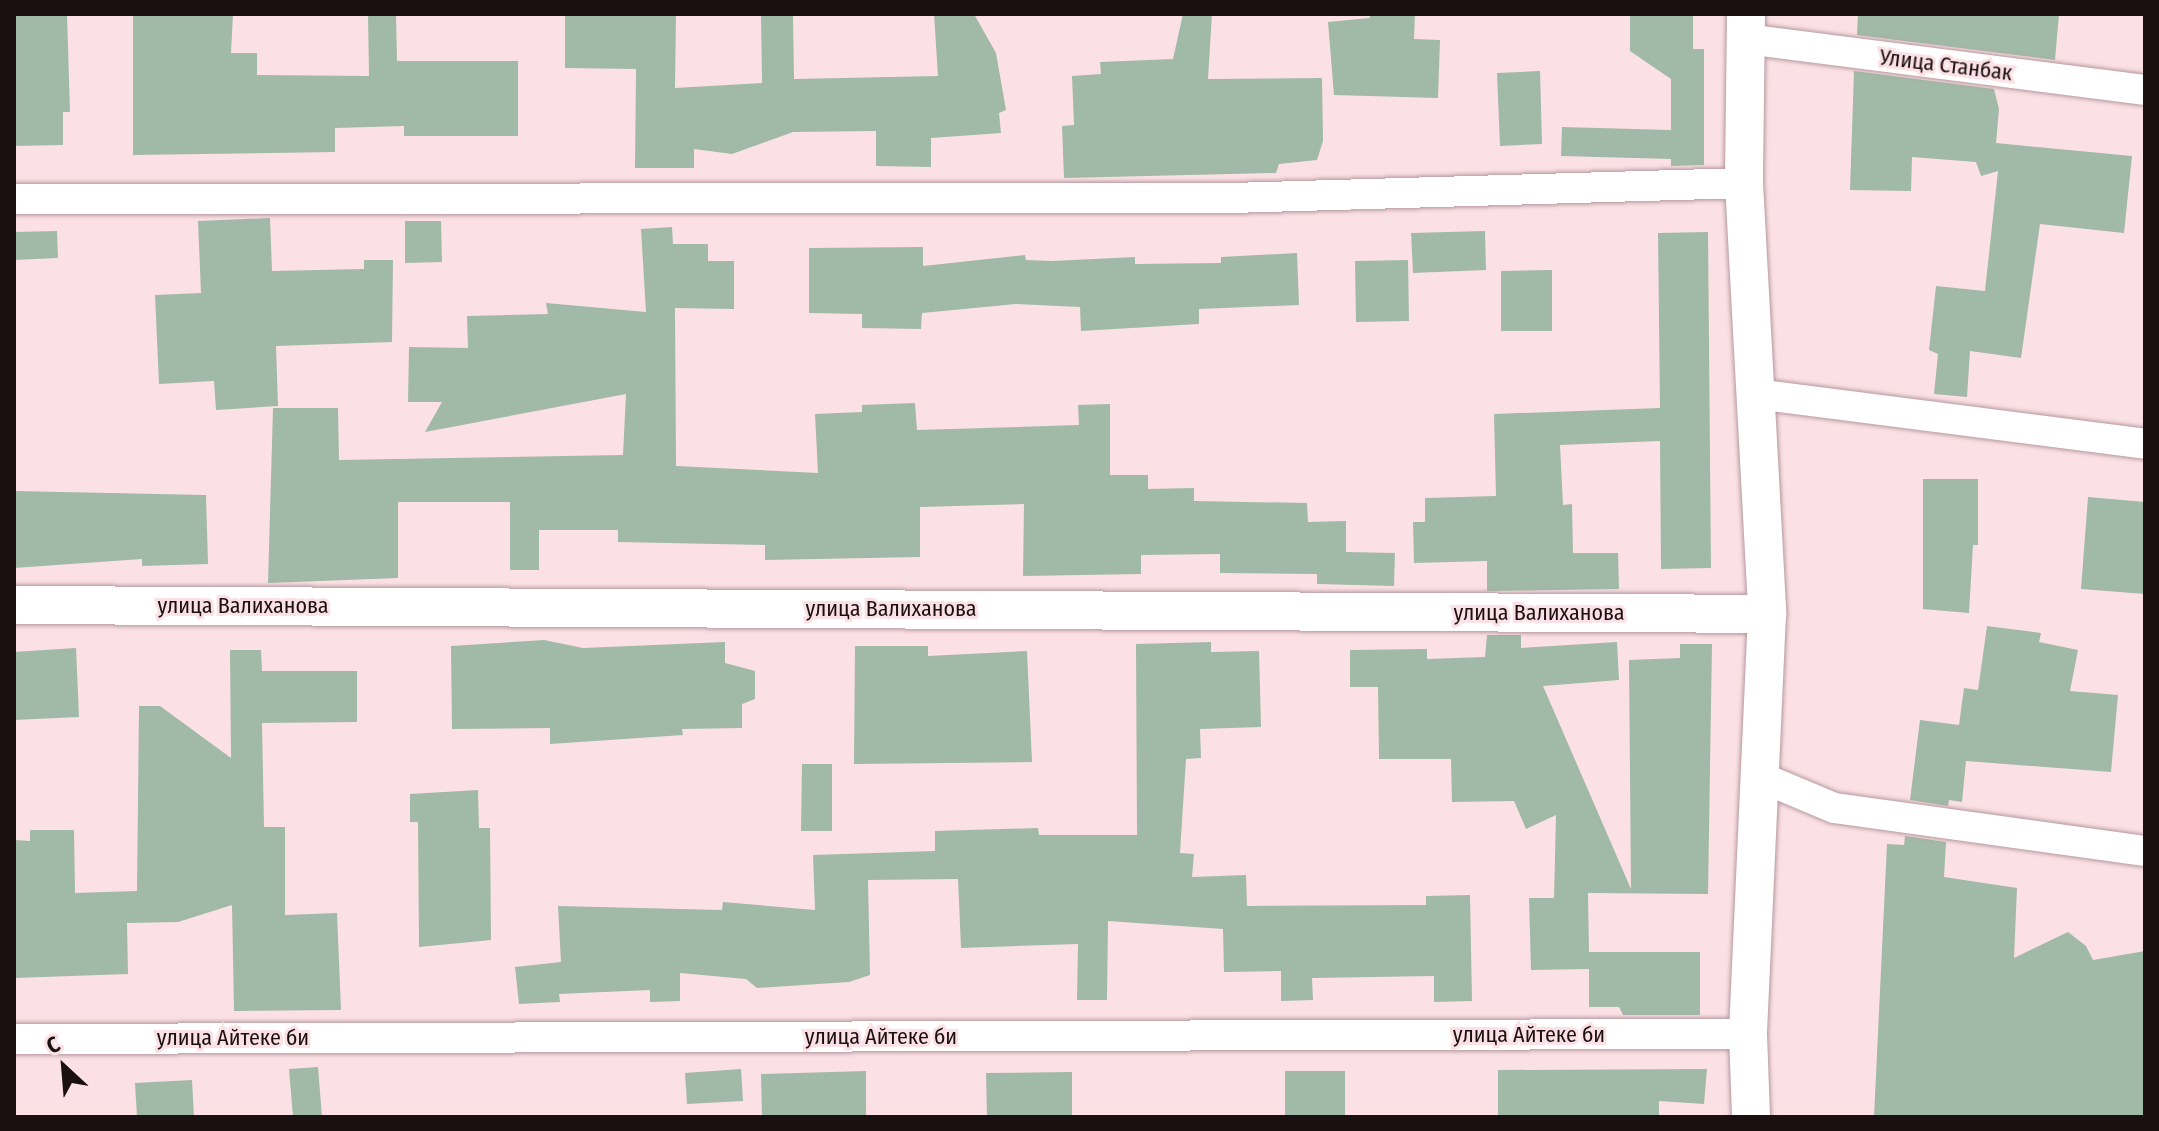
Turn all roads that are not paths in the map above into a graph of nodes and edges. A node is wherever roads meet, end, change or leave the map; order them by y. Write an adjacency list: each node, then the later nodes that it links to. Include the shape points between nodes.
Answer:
1 (1746, 27): 2 (street, Улица Станбак); 3 (street)
2 (2145, 90)
3 (1744, 183): 4 (street, via 1231,198); 5 (street)
4 (14, 199)
5 (1756, 394): 6 (street); 8 (street)
6 (2145, 444)
7 (14, 605): 8 (street, улица Валиханова)
8 (1767, 614): 9 (street)
9 (1760, 777): 10 (street, via 1834,808); 11 (street)
10 (2145, 851)
11 (1748, 1034): 12 (street, улица Айтеке би); 13 (street)
12 (14, 1039)
13 (1751, 1117)

